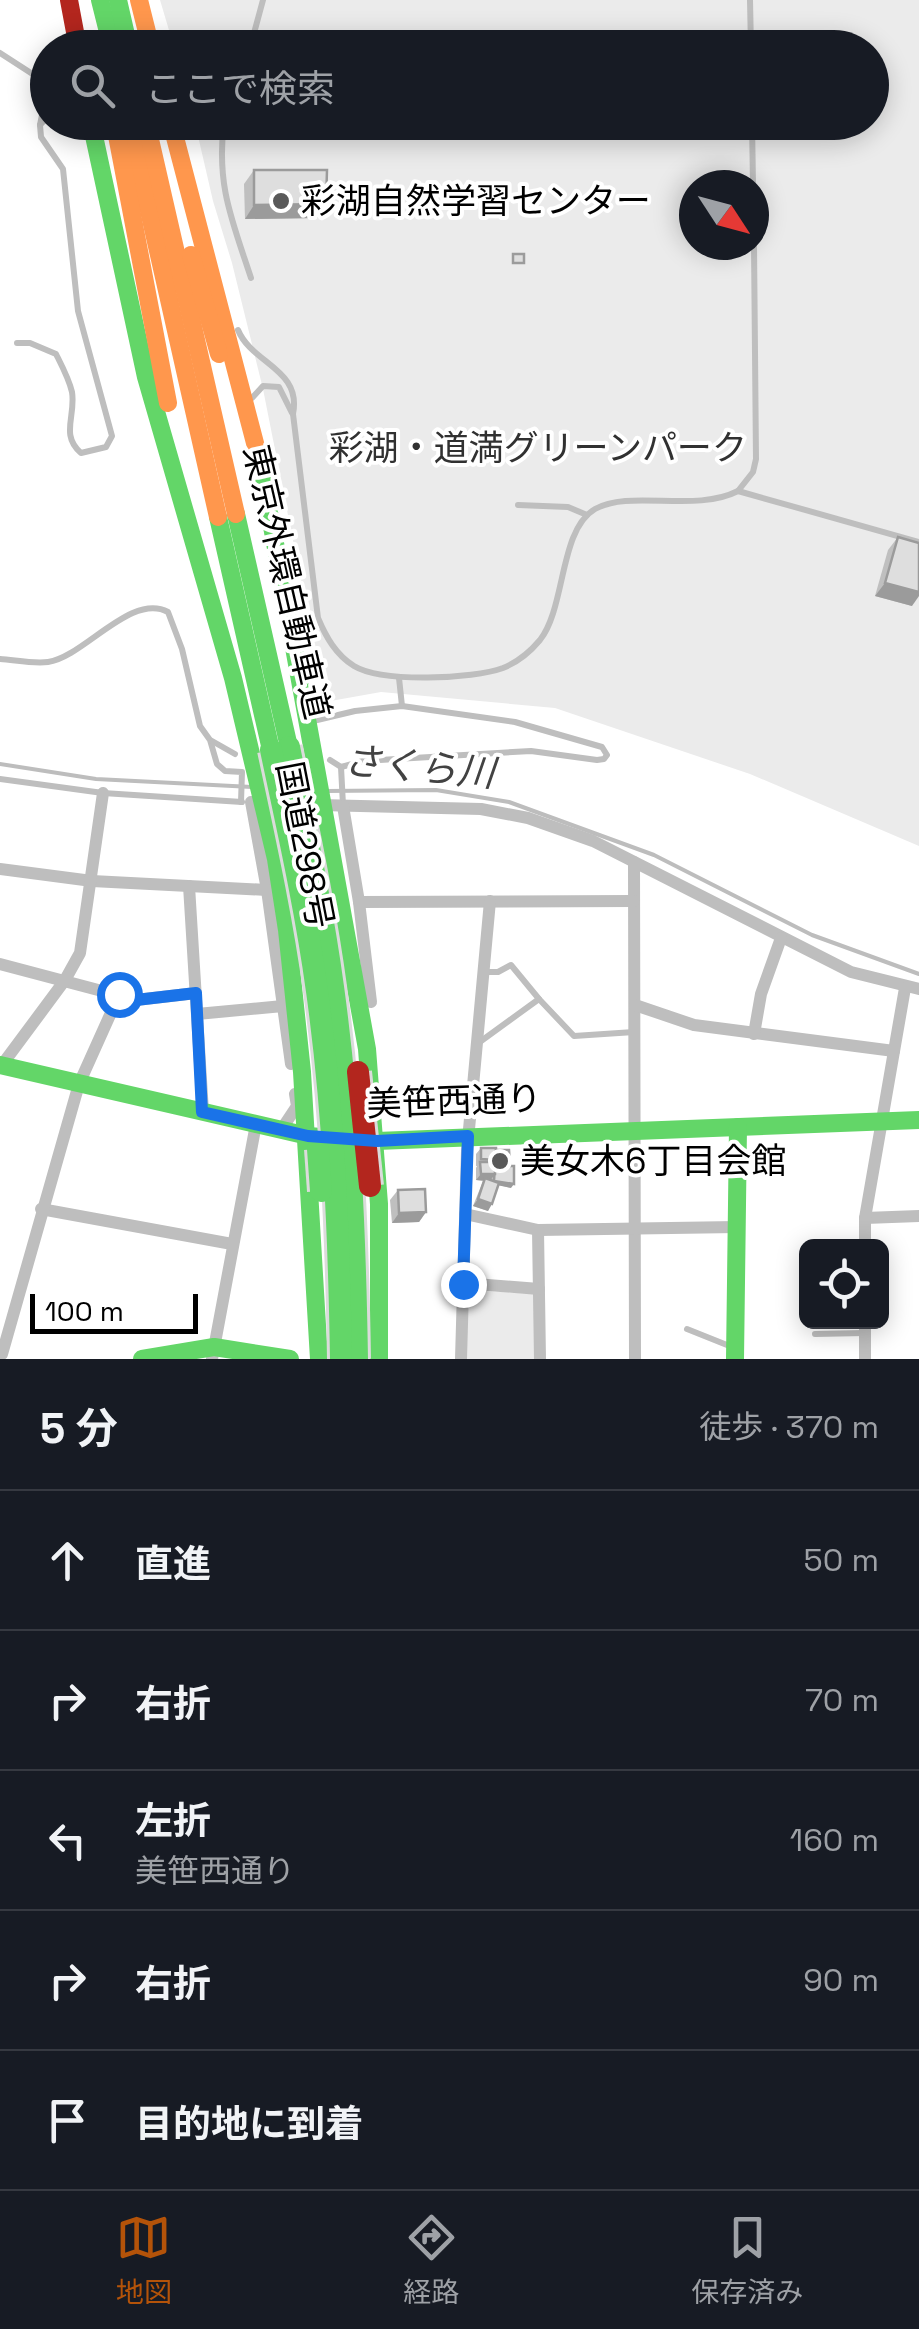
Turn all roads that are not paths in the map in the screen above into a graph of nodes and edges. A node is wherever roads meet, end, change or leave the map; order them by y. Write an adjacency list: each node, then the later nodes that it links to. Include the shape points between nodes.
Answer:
1 (92, 0): 6 (main road)
2 (100, 0): 7 (main road)
3 (263, 0): 10 (lane)
4 (750, 0): 11 (lane)
5 (132, 2): 8 (main road); 9 (main road)
6 (98, 30)
7 (108, 30)
8 (130, 30)
9 (144, 30)
10 (255, 30)
11 (751, 30)
12 (0, 52): 13 (lane)
13 (30, 72)
14 (43, 140): 33 (lane, via 63,169 78,311 112,436 106,446 81,452 71,444 71,387 56,354)
15 (83, 140): 24 (lane)
16 (95, 140): 29 (main road, 国道298号)
17 (117, 140): 40 (main road)
18 (133, 140): 54 (main road, 東京外環自動車道, bridge)
19 (153, 140): 59 (main road, 東京外環自動車道, bridge)
20 (154, 140): 43 (main road, via 221,363)
21 (176, 140): 27 (main road, 国道298号)
22 (222, 140): 30 (lane, via 222,189)
23 (752, 140): 25 (lane)
24 (89, 160)
25 (753, 170)
26 (96, 194): 29 (lane)
27 (199, 226): 31 (lane); 35 (main road, 国道298号)
28 (754, 260): 36 (lane, via 756,458)
29 (118, 267): 40 (main road, 国道298号)
30 (251, 278)
31 (224, 280)
32 (234, 314): 34 (lane, via 242,341 286,378)
33 (17, 343)
34 (293, 414): 35 (lane, via 283,391 268,384 253,394); 42 (lane, via 322,629 352,666)
35 (250, 421): 43 (main road, 国道298号)
36 (738, 491): 38 (lane, via 703,501 606,505); 39 (lane)
37 (518, 504): 38 (lane)
38 (587, 515): 42 (lane, via 548,627 530,650 492,671)
39 (919, 542)
40 (202, 568): 51 (main road, 国道298号)
41 (0, 659): 46 (lane, via 48,662 138,611 158,607 168,612 200,726)
42 (399, 678): 44 (lane)
43 (300, 689): 45 (main road, 国道298号)
44 (402, 706): 45 (lane); 49 (lane, via 515,722 602,747 607,755 597,760 531,751)
45 (306, 723): 53 (main road, 国道298号)
46 (210, 740): 47 (lane); 51 (lane, via 220,768 242,772)
47 (235, 754)
48 (330, 760): 49 (lane)
49 (341, 767): 53 (lane, via 344,777)
50 (0, 779): 52 (lane)
51 (253, 792): 52 (lane); 53 (street); 60 (street); 89 (main road, 国道298号, via 292,968)
52 (103, 794): 57 (street)
53 (329, 800): 55 (street, via 528,818); 63 (street); 78 (main road, 国道298号)
54 (292, 852): 112 (main road, bridge, via 314,1082); 113 (main road, 東京外環自動車道, bridge, via 330,1106)
55 (634, 862): 61 (street); 64 (street)
56 (0, 869): 57 (street)
57 (92, 881): 58 (street); 67 (street, via 80,953)
58 (189, 886): 60 (street); 69 (street)
59 (318, 888): 114 (main road, 東京外環自動車道, bridge, via 350,1143); 115 (main road, bridge, via 343,983 363,1108)
60 (267, 890): 73 (street)
61 (634, 900): 62 (street); 72 (street)
62 (490, 901): 63 (street); 66 (street)
63 (360, 902): 78 (street, via 374,1034)
64 (780, 938): 68 (street, via 851,972); 76 (street)
65 (0, 964): 67 (street)
66 (483, 972): 71 (lane, via 512,966); 77 (street)
67 (66, 980): 70 (street); 80 (street)
68 (912, 988): 79 (street)
69 (196, 993): 70 (street, via 136,1000); 74 (street)
70 (119, 994): 81 (street)
71 (539, 999): 75 (lane, via 574,1036); 77 (lane)
72 (635, 1005): 75 (street); 76 (street, via 694,1026)
73 (283, 1006): 74 (street); 87 (street, via 297,1106)
74 (198, 1014): 82 (street)
75 (635, 1032): 88 (street)
76 (754, 1034): 79 (street)
77 (476, 1045): 90 (street)
78 (368, 1048): 91 (main road, 国道298号)
79 (894, 1050): 84 (street)
80 (1, 1065): 81 (main road, 美笹西通り)
81 (80, 1084): 82 (main road, 美笹西通り); 92 (street)
82 (202, 1112): 85 (main road, 美笹西通り)
83 (919, 1120): 84 (main road, 美笹西通り)
84 (880, 1122): 86 (main road, 美笹西通り); 95 (street)
85 (256, 1124): 87 (main road, 美笹西通り); 100 (street)
86 (738, 1127): 88 (main road, 美笹西通り); 96 (main road)
87 (281, 1130): 89 (main road, 美笹西通り)
88 (632, 1132): 90 (main road, 美笹西通り); 97 (street)
89 (308, 1136): 91 (main road, 美笹西通り); 112 (main road, 国道298号)
90 (468, 1136): 91 (main road, 美笹西通り); 93 (street)
91 (377, 1141): 116 (main road, 国道298号)
92 (41, 1209): 100 (street); 109 (street)
93 (465, 1214): 98 (street); 101 (street)
94 (919, 1216): 95 (street)
95 (865, 1218): 99 (street)
96 (736, 1227): 97 (street); 108 (main road)
97 (634, 1228): 98 (street); 119 (street)
98 (538, 1230): 102 (street)
99 (865, 1239)
100 (232, 1244): 107 (street)
101 (463, 1284): 102 (street); 117 (street)
102 (539, 1288): 118 (street)
103 (687, 1329): 108 (lane)
104 (851, 1329): 106 (lane)
105 (865, 1329): 120 (street)
106 (815, 1334)
107 (213, 1353): 110 (main road); 111 (main road)
108 (735, 1354)
109 (2, 1355)
110 (156, 1357)
111 (290, 1359)
112 (322, 1359)
113 (341, 1359)
114 (357, 1359)
115 (371, 1359)
116 (379, 1359)
117 (461, 1359)
118 (540, 1359)
119 (635, 1359)
120 (865, 1359)

